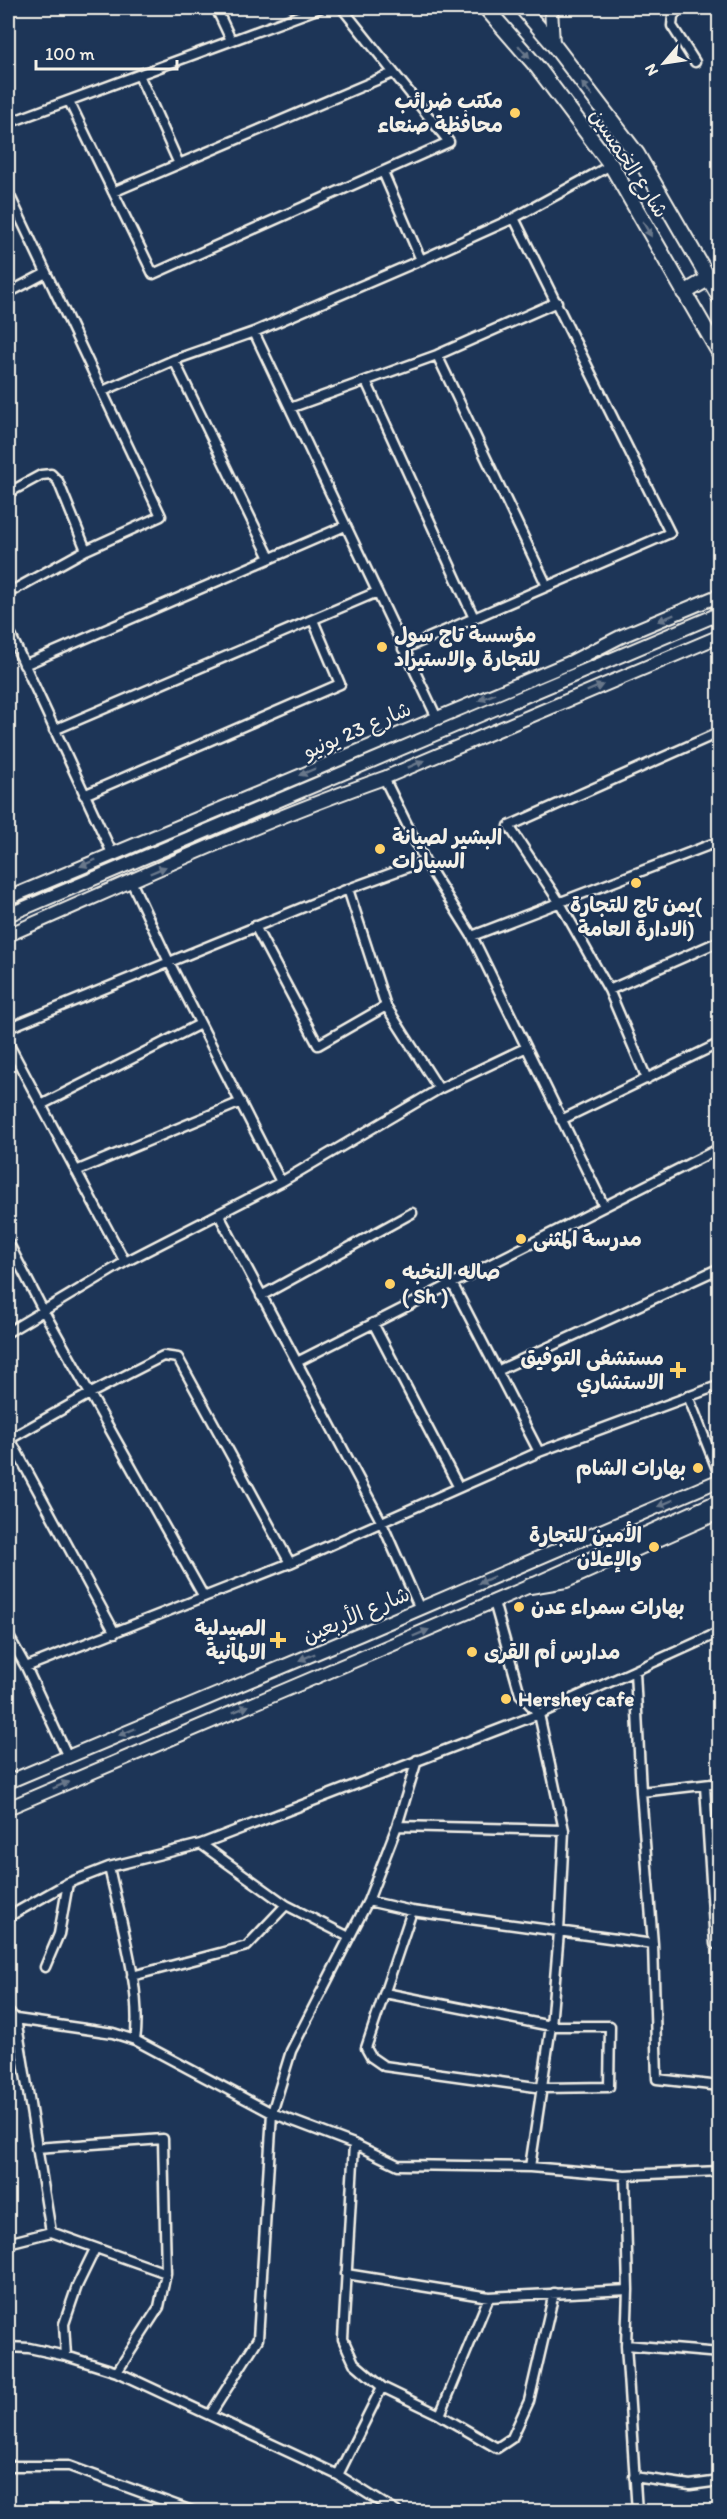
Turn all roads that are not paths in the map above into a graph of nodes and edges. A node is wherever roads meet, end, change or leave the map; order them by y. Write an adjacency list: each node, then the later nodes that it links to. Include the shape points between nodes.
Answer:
1 (216, 8): 8 (street)
2 (320, 8): 8 (street)
3 (342, 8): 11 (street)
4 (486, 8): 16 (main road, شارع الخمسين, one-way to 16, via 538,68)
5 (522, 8): 9 (main road, شارع الخمسين)
6 (551, 8): 9 (street)
7 (681, 8): 10 (street, via 673,16 672,26)
8 (231, 40): 12 (street)
9 (553, 44): 23 (main road, شارع الخمسين, one-way to 9, via 637,154)
10 (695, 62)
11 (393, 72): 15 (street); 17 (street, via 448,142)
12 (139, 75): 13 (street); 15 (street)
13 (69, 101): 14 (street); 19 (street)
14 (8, 123)
15 (179, 164): 19 (street)
16 (611, 165): 20 (street); 25 (main road, شارع الخمسين, one-way to 25)
17 (383, 172): 19 (street, via 153,274); 21 (street)
18 (8, 192): 22 (street)
19 (113, 192)
20 (514, 218): 21 (street); 27 (street)
21 (421, 260): 28 (street)
22 (46, 273): 24 (street); 33 (street)
23 (708, 279): 25 (main road); 26 (main road, شارع الخمسين)
24 (8, 293)
25 (684, 293): 29 (main road, شارع الخمسين)
26 (720, 298)
27 (557, 302): 30 (street); 39 (street, via 670,533)
28 (254, 332): 31 (street); 34 (street)
29 (718, 346)
30 (438, 355): 32 (street); 39 (street)
31 (174, 360): 33 (street); 38 (street)
32 (366, 381): 34 (street); 44 (street)
33 (103, 392): 37 (street, via 161,516)
34 (290, 408): 36 (street)
35 (8, 493): 37 (street, via 41,475 51,474 58,481)
36 (345, 526): 38 (street); 40 (street)
37 (86, 550): 41 (street)
38 (270, 558): 49 (street)
39 (547, 586): 44 (street)
40 (377, 592): 45 (street); 48 (street)
41 (8, 593)
42 (720, 595): 50 (street, شارع 23 يونيو, one-way to 50)
43 (718, 614): 54 (street)
44 (474, 618): 48 (street)
45 (313, 620): 51 (street); 56 (street, via 340,684)
46 (8, 629): 49 (street)
47 (720, 636): 53 (street, one-way to 47)
48 (403, 649): 50 (street)
49 (24, 665): 51 (street)
50 (437, 718): 58 (street, شارع 23 يونيو, one-way to 58)
51 (54, 730): 56 (street)
52 (720, 732): 63 (street, via 509,826)
53 (384, 778): 55 (street); 59 (street)
54 (302, 790): 55 (street, via 314,795); 64 (street)
55 (347, 791): 60 (street, one-way to 55)
56 (84, 795): 58 (street)
57 (720, 841): 63 (street)
58 (111, 853): 62 (street, شارع 23 يونيو, one-way to 62)
59 (425, 861): 61 (street); 67 (street)
60 (131, 881): 66 (street); 69 (street)
61 (348, 889): 65 (street); 71 (street)
62 (8, 897)
63 (560, 903): 67 (street); 70 (street)
64 (8, 915)
65 (255, 926): 69 (street); 71 (street, via 318,1045)
66 (8, 935)
67 (472, 936): 76 (street)
68 (720, 941): 70 (street)
69 (169, 962): 72 (street); 73 (street)
70 (609, 990): 77 (street)
71 (386, 1006): 78 (street)
72 (200, 1024): 79 (street); 80 (street)
73 (8, 1028)
74 (8, 1043): 80 (street)
75 (720, 1043): 77 (street)
76 (525, 1048): 78 (street); 81 (street)
77 (647, 1079): 81 (street)
78 (439, 1089): 84 (street)
79 (241, 1102): 83 (street); 84 (street)
80 (41, 1105): 83 (street)
81 (561, 1120): 85 (street)
82 (720, 1148): 85 (street)
83 (76, 1171): 89 (street)
84 (281, 1182): 87 (street)
85 (604, 1206): 91 (street)
86 (412, 1213): 92 (street)
87 (219, 1215): 89 (street); 92 (street)
88 (8, 1242): 93 (street)
89 (125, 1262): 93 (street)
90 (720, 1268): 97 (street)
91 (452, 1283): 94 (street); 97 (street)
92 (261, 1296): 96 (street)
93 (43, 1310): 95 (street); 99 (street)
94 (373, 1323): 96 (street); 104 (street)
95 (8, 1332)
96 (297, 1362): 107 (street)
97 (497, 1371): 102 (street)
98 (720, 1385): 100 (street)
99 (90, 1393): 101 (street); 108 (street, via 162,1356 178,1358); 110 (street)
100 (688, 1396): 102 (street); 103 (street)
101 (9, 1440): 114 (street)
102 (539, 1452): 104 (street)
103 (720, 1478): 112 (street, شارع الأربعين, one-way to 112)
104 (458, 1486): 107 (street)
105 (720, 1500): 109 (street, شارع الأربعين)
106 (720, 1511): 109 (main road, via 566,1580)
107 (381, 1521): 108 (street); 112 (street)
108 (290, 1563): 110 (street)
109 (530, 1586): 111 (street, شارع الأربعين)
110 (204, 1597): 114 (street)
111 (494, 1602): 118 (street, via 520,1694); 125 (street, شارع الأربعين, one-way to 111)
112 (420, 1609): 119 (street, شارع الأربعين, one-way to 119)
113 (720, 1632): 117 (street)
114 (116, 1634): 116 (street)
115 (8, 1635): 116 (street)
116 (26, 1667): 119 (street)
117 (635, 1671): 118 (street); 124 (street)
118 (539, 1714): 120 (street); 127 (street)
119 (68, 1757): 121 (street, شارع الأربعين)
120 (417, 1760): 126 (street); 128 (street)
121 (8, 1782)
122 (720, 1784): 123 (street)
123 (705, 1786): 124 (street); 138 (street, via 715,1944)
124 (641, 1792): 137 (street)
125 (8, 1808)
126 (397, 1826): 127 (street); 131 (street)
127 (564, 1830): 135 (street)
128 (201, 1844): 129 (street); 132 (street)
129 (109, 1867): 130 (street); 140 (street)
130 (68, 1883): 134 (street); 139 (street, via 58,1934)
131 (368, 1901): 133 (street); 136 (street)
132 (286, 1905): 136 (street); 140 (street, via 247,1946)
133 (412, 1911): 135 (street); 141 (street)
134 (8, 1917)
135 (560, 1932): 137 (street); 144 (street)
136 (349, 1937): 148 (street, via 291,2051)
137 (653, 1944): 146 (street, via 657,2079)
138 (720, 1944)
139 (45, 1967)
140 (132, 1976): 145 (street, via 138,2022)
141 (385, 1993): 144 (street); 147 (street, via 366,2048 384,2066)
142 (8, 2012): 143 (street)
143 (16, 2019): 145 (street, via 113,2033); 150 (street)
144 (551, 2025): 147 (street); 147 (street, via 610,2026 609,2087)
145 (135, 2040): 148 (street)
146 (720, 2086)
147 (543, 2088): 151 (street)
148 (272, 2113): 149 (street); 168 (street, via 258,2339)
149 (354, 2144): 151 (street, via 398,2165); 158 (street)
150 (36, 2148): 154 (street); 157 (street, via 163,2139)
151 (530, 2167): 153 (street)
152 (720, 2171): 153 (street)
153 (625, 2175): 159 (street)
154 (51, 2232): 155 (street); 156 (street)
155 (8, 2243)
156 (95, 2249): 157 (street); 165 (street, via 64,2324)
157 (166, 2273): 166 (street, via 159,2307)
158 (346, 2274): 161 (street); 167 (street, via 343,2339 354,2363)
159 (628, 2290): 160 (street); 162 (street)
160 (554, 2293): 161 (street); 169 (street, via 529,2401 512,2438 496,2448)
161 (489, 2297): 169 (street)
162 (626, 2345): 164 (street); 172 (street)
163 (8, 2347): 165 (street)
164 (720, 2353)
165 (66, 2356): 166 (street)
166 (117, 2372): 168 (street)
167 (382, 2387): 169 (street); 171 (street)
168 (210, 2415): 171 (street)
169 (441, 2415)
170 (8, 2466): 174 (street, via 69,2466)
171 (338, 2475): 175 (street)
172 (634, 2477): 173 (street, via 690,2485); 176 (street)
173 (720, 2481)
174 (195, 2511)
175 (397, 2511)
176 (637, 2511)

